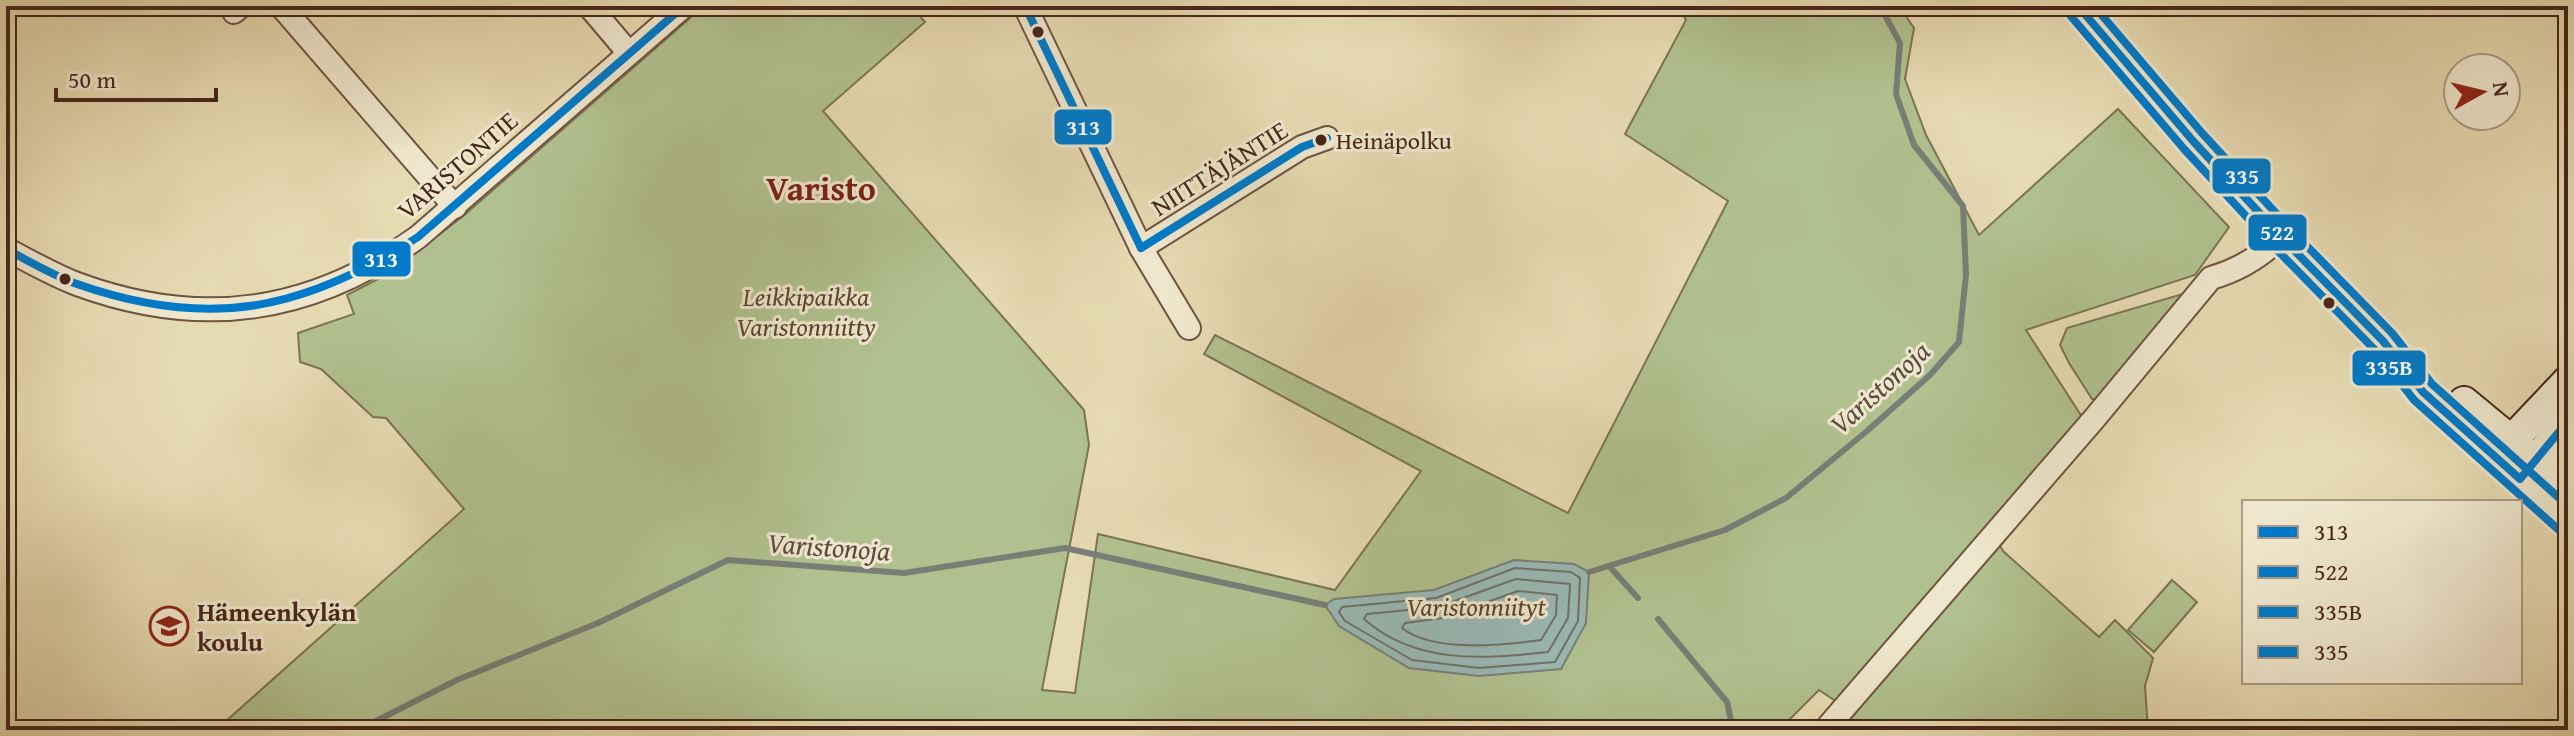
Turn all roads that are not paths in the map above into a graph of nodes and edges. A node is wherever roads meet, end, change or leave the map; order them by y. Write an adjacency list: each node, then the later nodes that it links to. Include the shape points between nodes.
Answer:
1 (281, 6): 8 (street)
2 (589, 6): 6 (street)
3 (684, 6): 6 (street, VARISTONTIE)
4 (1025, 6): 10 (street, NIITTÄJÄNTIE)
5 (2078, 6): 9 (main road)
6 (628, 52): 8 (street, VARISTONTIE)
7 (1327, 138): 10 (street, NIITTÄJÄNTIE, via 1302,147)
8 (455, 207): 11 (street, VARISTONTIE, via 382,263 331,287 290,301 233,309 125,299 75,283)
9 (2281, 236): 15 (main road, via 2383,341 2423,392); 19 (street, via 2262,255 2211,278)
10 (1141, 248): 12 (street, NIITTÄJÄNTIE)
11 (6, 249)
12 (1189, 328)
13 (2568, 381): 15 (main road)
14 (2568, 421): 16 (main road)
15 (2504, 449): 16 (main road)
16 (2528, 470): 17 (main road); 18 (main road)
17 (2568, 488)
18 (2568, 522)
19 (1825, 730)

